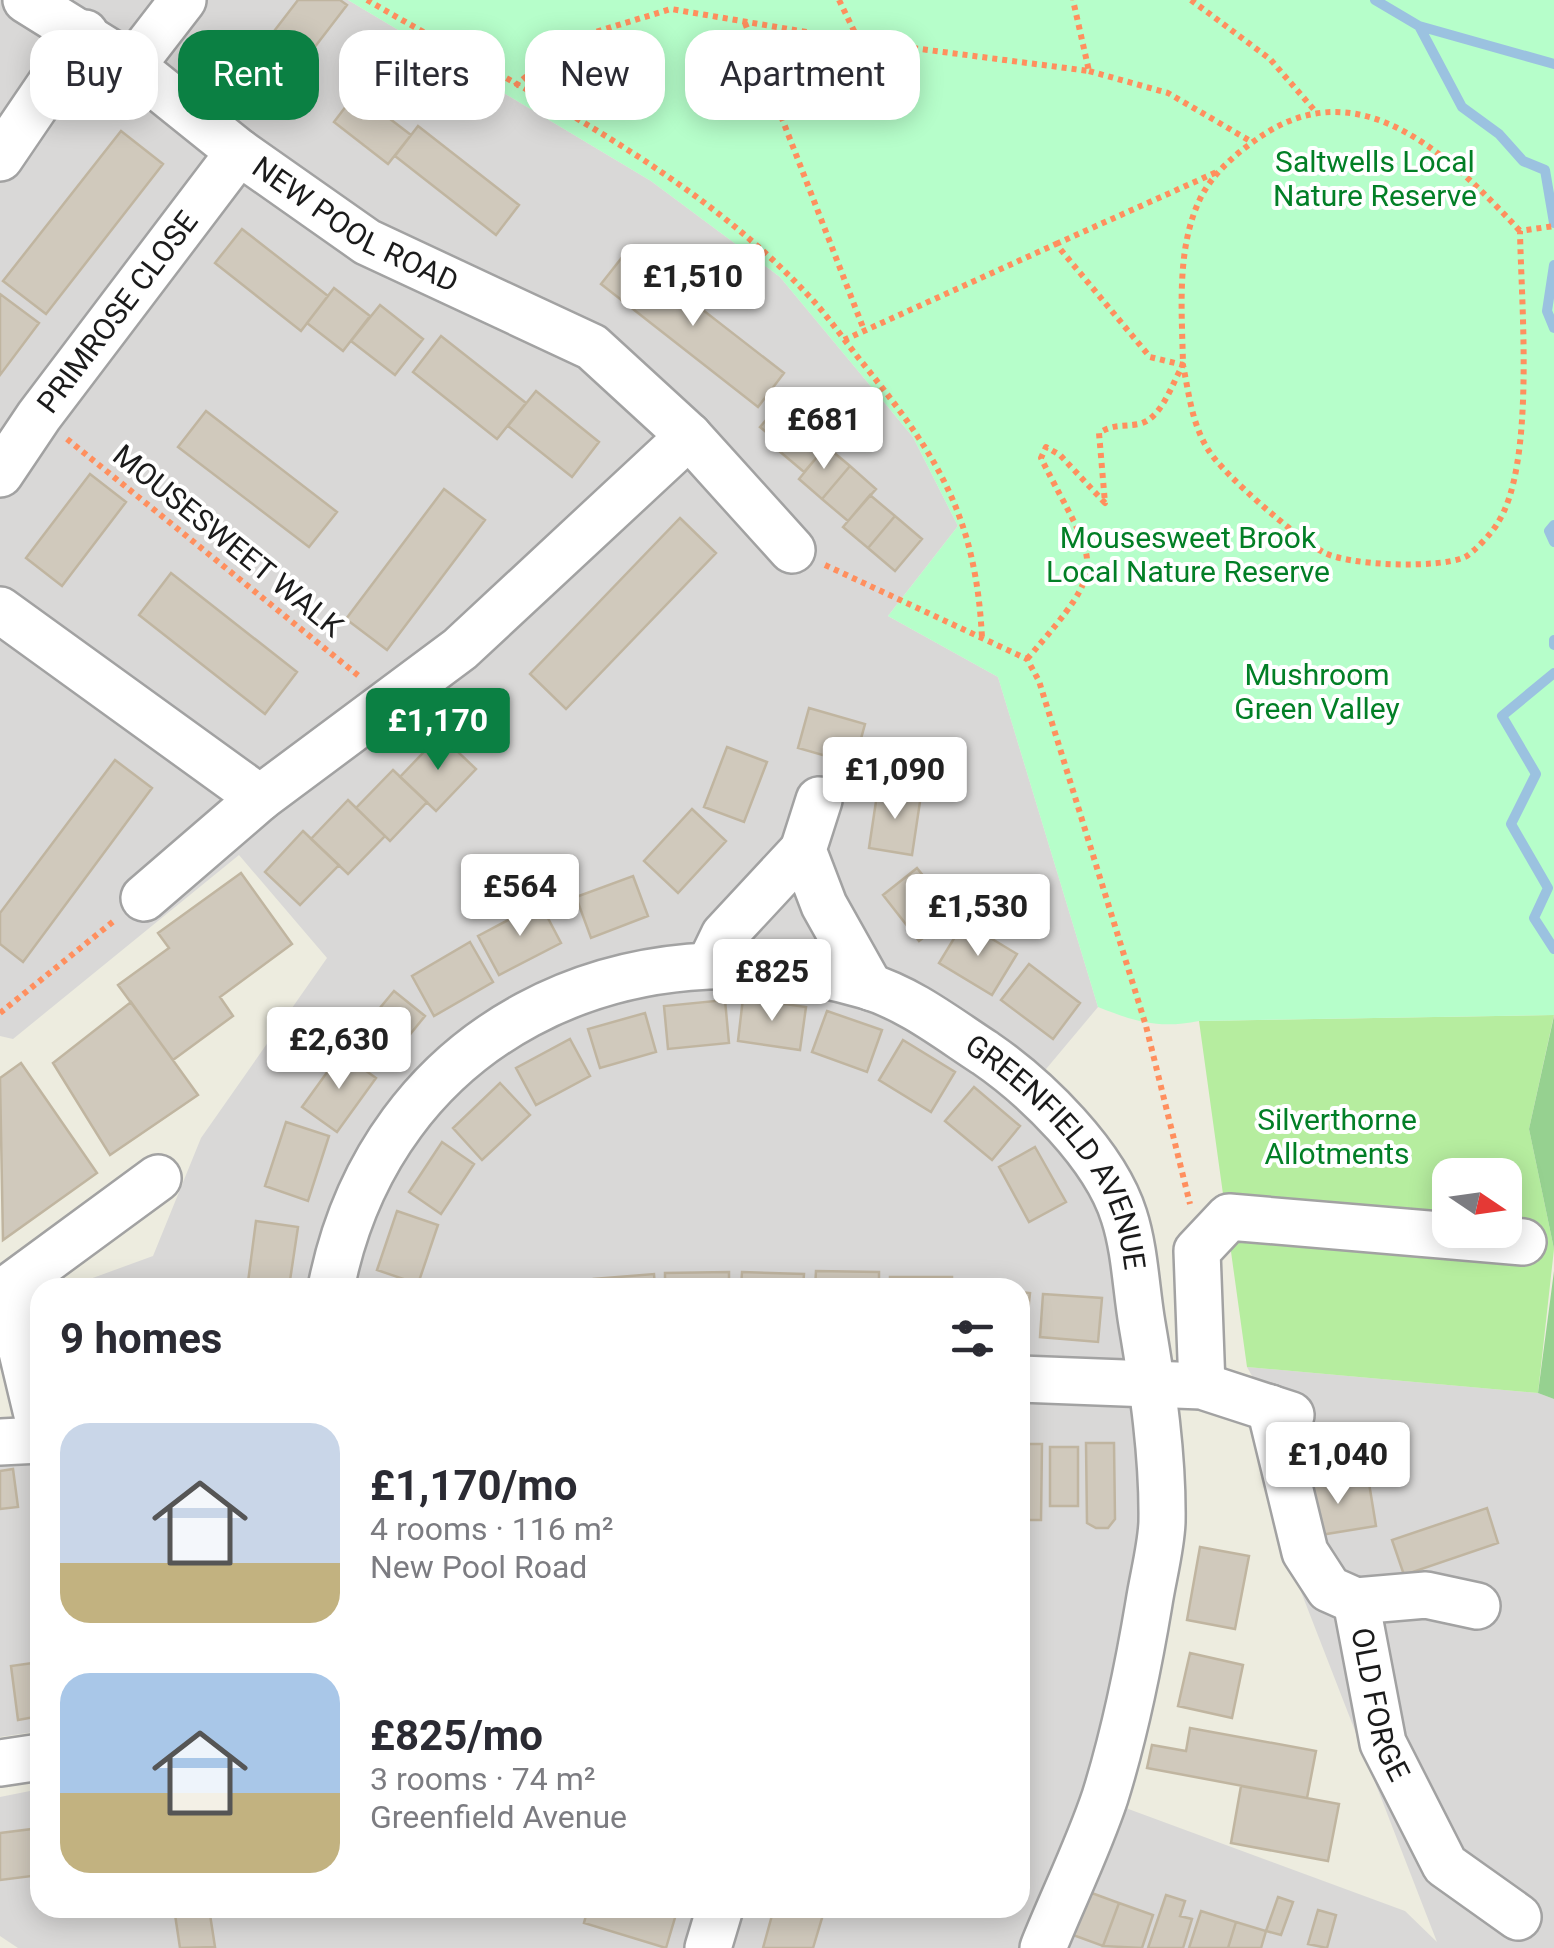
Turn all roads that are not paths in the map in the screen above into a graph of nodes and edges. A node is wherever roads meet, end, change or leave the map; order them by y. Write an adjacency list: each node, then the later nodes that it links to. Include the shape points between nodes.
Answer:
1 (26, 0): 3 (street, NEW POOL ROAD)
2 (183, 0): 4 (street)
3 (81, 30)
4 (158, 32)
5 (158, 87): 7 (street, NEW POOL ROAD)
6 (30, 114): 8 (street)
7 (239, 152): 9 (street, NEW POOL ROAD, via 367,242 592,347); 10 (street, PRIMROSE CLOSE)
8 (0, 158)
9 (689, 436): 11 (street, NEW POOL ROAD); 13 (street, via 460,649)
10 (0, 474)
11 (792, 550)
12 (0, 610): 13 (street)
13 (260, 798): 16 (street)
14 (819, 800): 15 (street)
15 (803, 850): 17 (street, via 724,935); 18 (street, via 824,905)
16 (144, 898)
17 (710, 964): 18 (street, GREENFIELD AVENUE, via 776,966); 21 (street, GREENFIELD AVENUE, via 584,986 486,1041 418,1101 382,1153 352,1211)
18 (870, 987): 23 (street, GREENFIELD AVENUE, via 924,1012 1016,1074 1106,1179 1124,1216)
19 (158, 1178): 25 (street, via 6,1289)
20 (1523, 1242): 24 (street, via 1229,1217 1197,1251)
21 (334, 1278)
22 (1030, 1379): 23 (street, OLD FORGE)
23 (1152, 1382): 24 (street, OLD FORGE); 35 (street, GREENFIELD AVENUE, via 1162,1524 1135,1689 1104,1800)
24 (1202, 1386): 28 (street, OLD FORGE, via 1281,1412 1306,1552 1330,1588)
25 (30, 1387)
26 (30, 1440): 27 (street)
27 (0, 1442)
28 (1356, 1601): 29 (street, via 1426,1595); 32 (street, OLD FORGE, via 1383,1743 1427,1830 1445,1865)
29 (1476, 1606)
30 (30, 1758): 31 (street)
31 (0, 1763)
32 (1518, 1917)
33 (717, 1918): 34 (street)
34 (708, 1948)
35 (1043, 1948)

